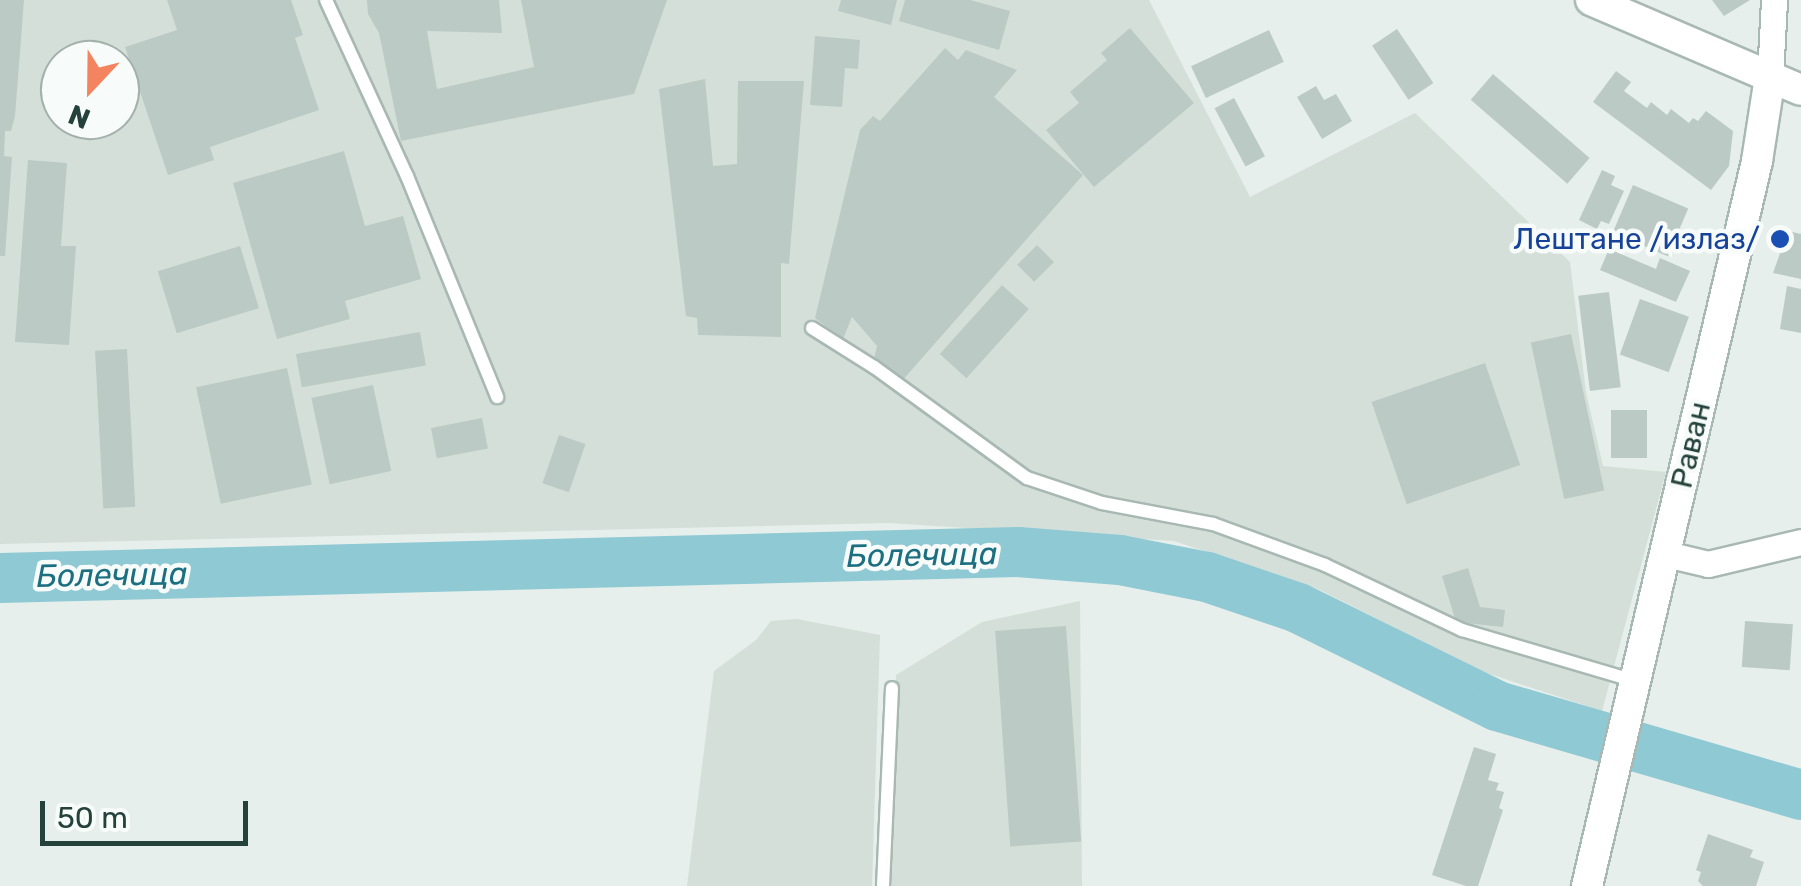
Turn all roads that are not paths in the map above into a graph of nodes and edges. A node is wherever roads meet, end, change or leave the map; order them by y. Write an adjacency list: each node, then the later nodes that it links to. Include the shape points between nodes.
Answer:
1 (326, 0): 7 (lane, via 408,176)
2 (1591, 0): 4 (street)
3 (1774, 0): 4 (street, Раван)
4 (1770, 77): 5 (street); 9 (street, Раван, via 1757,161)
5 (1801, 90)
6 (812, 328): 11 (lane, via 1027,478 1246,535 1325,564 1462,630)
7 (498, 397)
8 (1801, 542): 9 (street, via 1708,564)
9 (1666, 554): 11 (street, Раван)
10 (892, 688): 13 (lane)
11 (1630, 690): 12 (street, Раван)
12 (1594, 883)
13 (883, 886)

